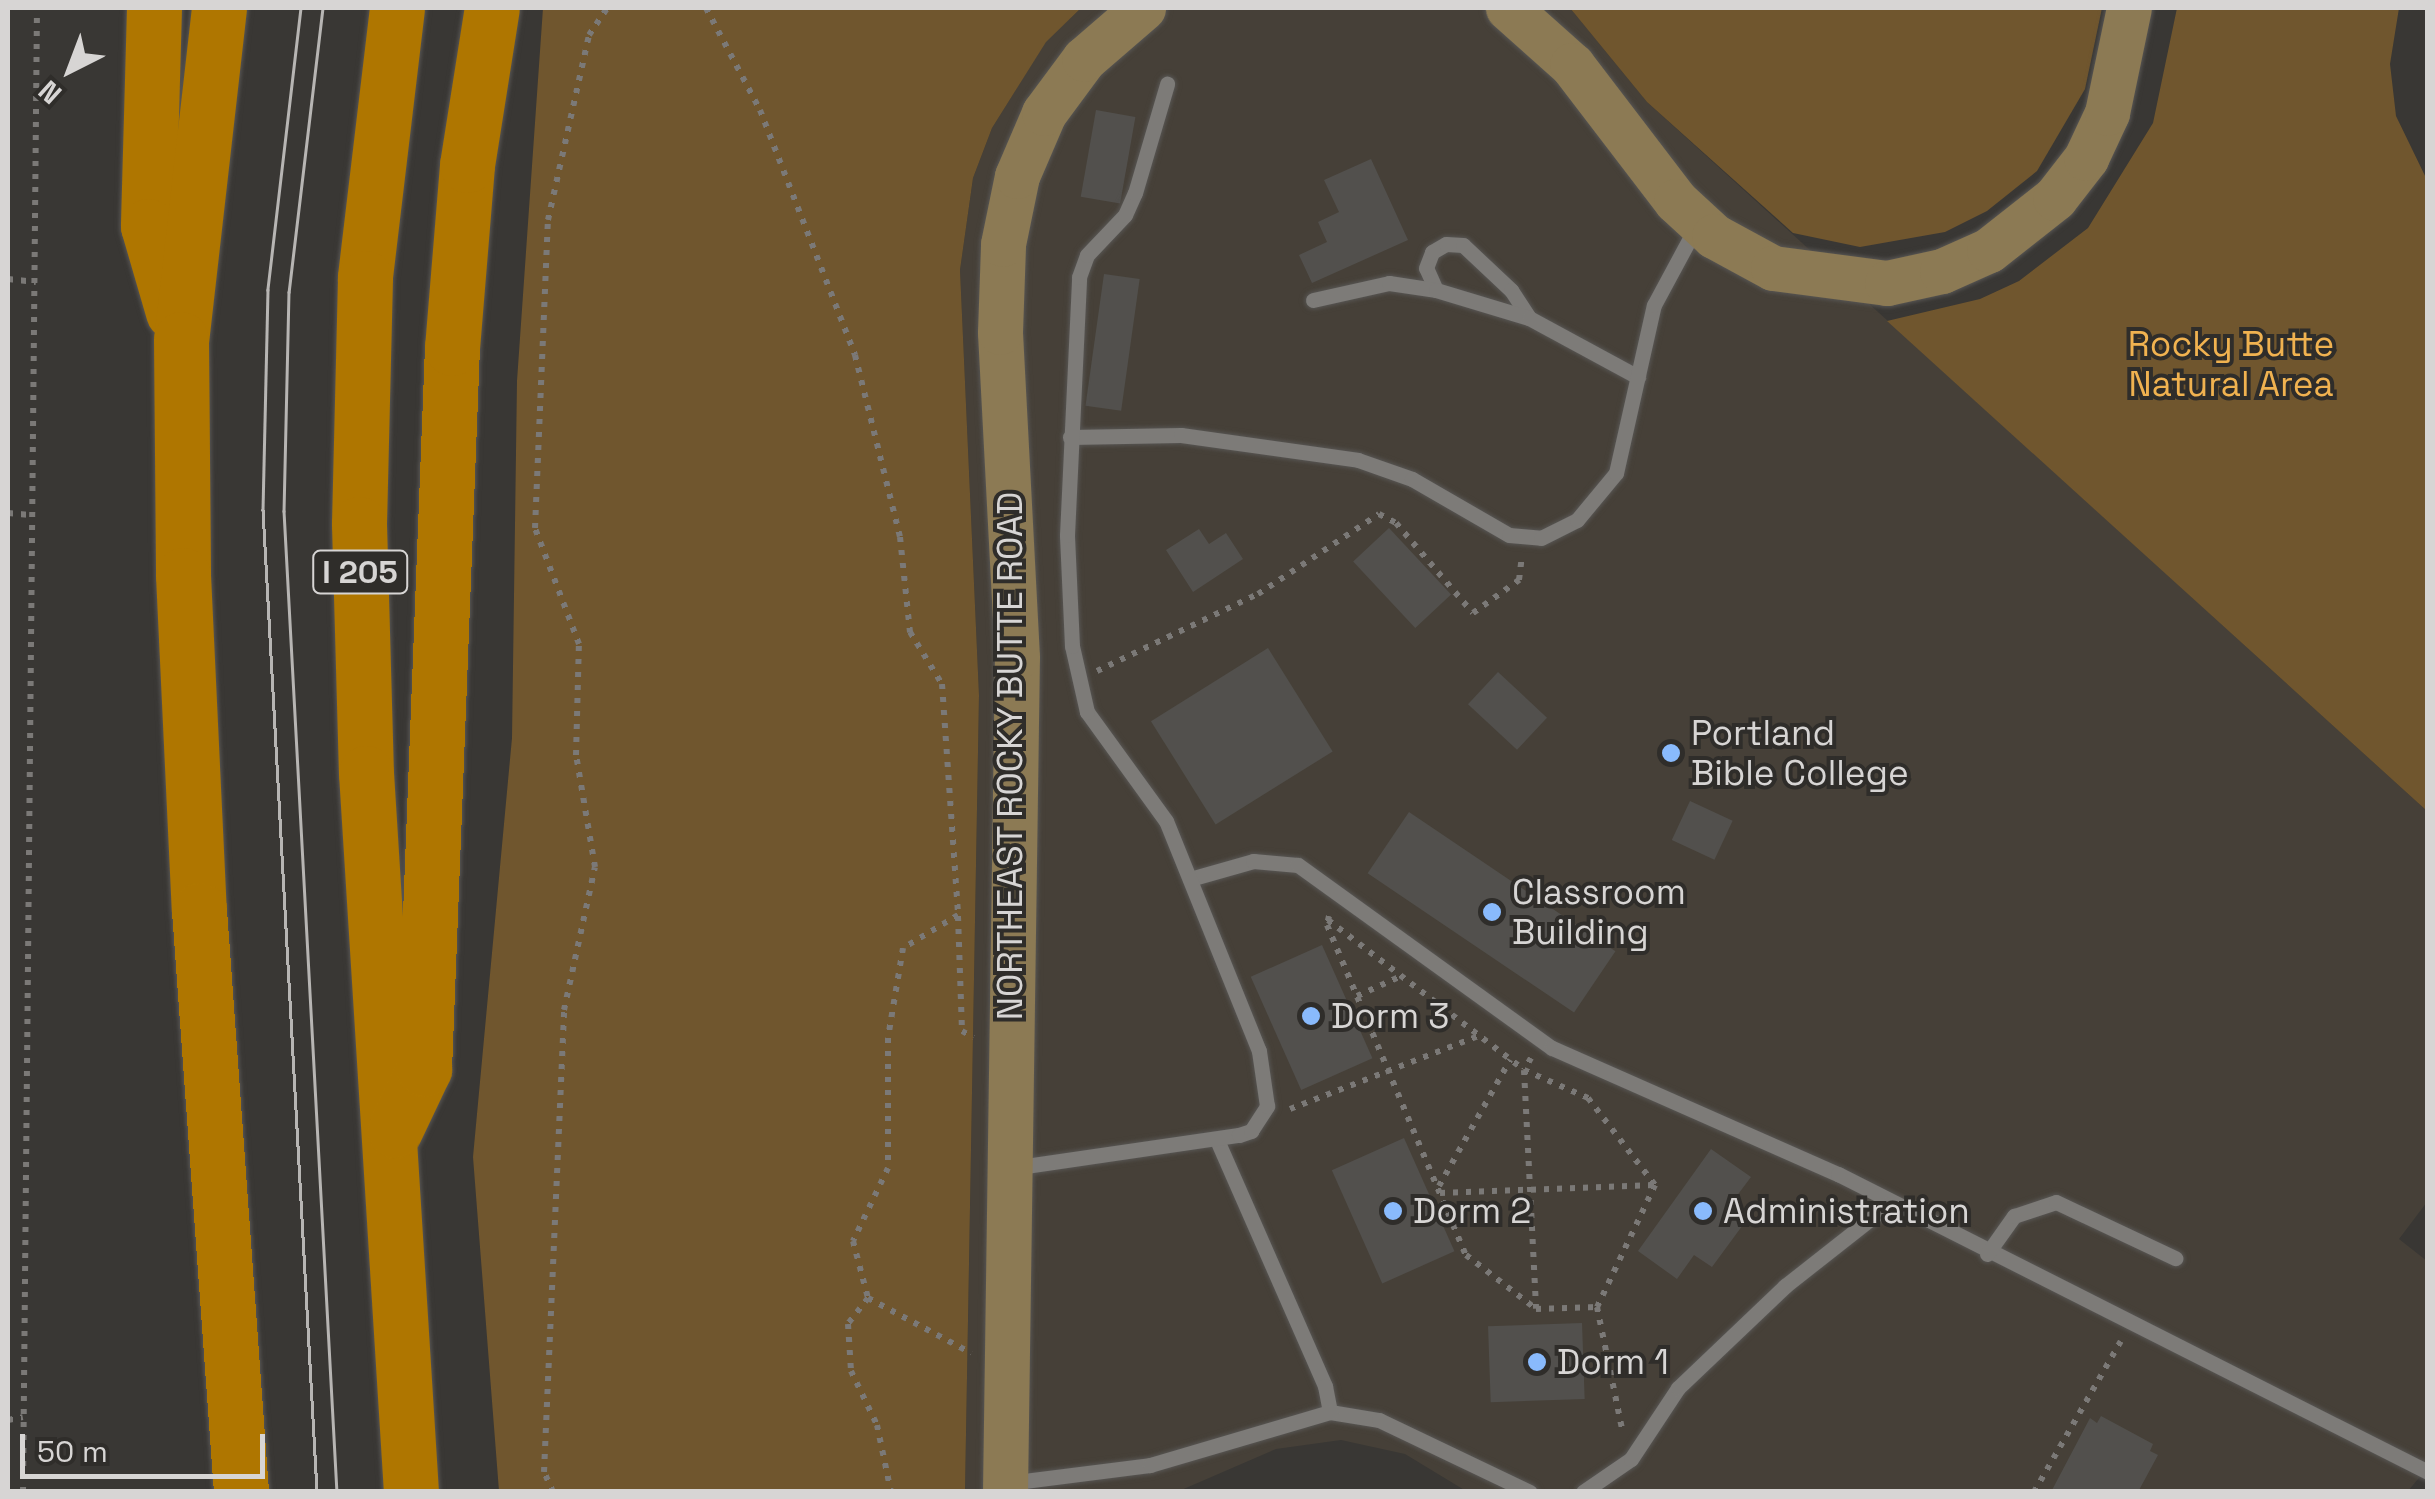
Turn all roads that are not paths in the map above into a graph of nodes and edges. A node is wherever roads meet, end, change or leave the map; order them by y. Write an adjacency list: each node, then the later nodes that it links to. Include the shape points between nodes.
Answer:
1 (154, 8): 13 (highway, via 148,226)
2 (219, 8): 13 (highway)
3 (397, 8): 17 (highway, I 205, via 363,307 359,524 366,772)
4 (492, 8): 17 (highway, via 467,165 452,348 424,1070)
5 (1143, 8): 19 (street, NORTHEAST ROCKY BUTTE ROAD, via 1084,58 1044,112 1016,176 1003,244 1000,332 1017,657)
6 (1508, 8): 9 (street, via 1572,65)
7 (2130, 8): 9 (street, via 2115,86 2086,158 2033,220 1967,260 1887,284 1832,280 1749,257)
8 (1167, 84): 15 (lane, via 1130,204 1087,255 1079,277)
9 (1699, 222): 14 (lane, via 1654,304)
10 (1436, 290): 11 (lane, via 1388,282); 12 (lane); 12 (lane, via 1426,268 1432,252 1463,245)
11 (1313, 300)
12 (1530, 318): 14 (lane)
13 (181, 339): 26 (highway, via 183,575 199,910)
14 (1638, 378): 15 (lane, via 1626,452 1607,488 1577,520 1524,540 1412,479 1358,460 1182,435)
15 (1070, 437): 16 (lane, via 1067,535 1076,677 1087,712 1166,821)
16 (1190, 879): 18 (lane, via 1258,1051 1267,1106 1251,1131); 20 (lane, via 1253,861 1298,865 1540,1041 1838,1174)
17 (392, 1138): 27 (highway, I 205)
18 (1217, 1140): 19 (lane); 23 (lane, via 1325,1386)
19 (1011, 1168): 25 (street, NORTHEAST ROCKY BUTTE ROAD)
20 (1888, 1205): 21 (lane); 29 (lane, via 1785,1286 1678,1388 1631,1459)
21 (1987, 1254): 22 (lane, via 2014,1216 2056,1202); 24 (lane)
22 (2175, 1258)
23 (1330, 1412): 25 (lane, via 1150,1465); 28 (lane, via 1379,1420)
24 (2428, 1472)
25 (1005, 1487)
26 (242, 1492)
27 (411, 1492)
28 (1530, 1492)
29 (1582, 1492)

